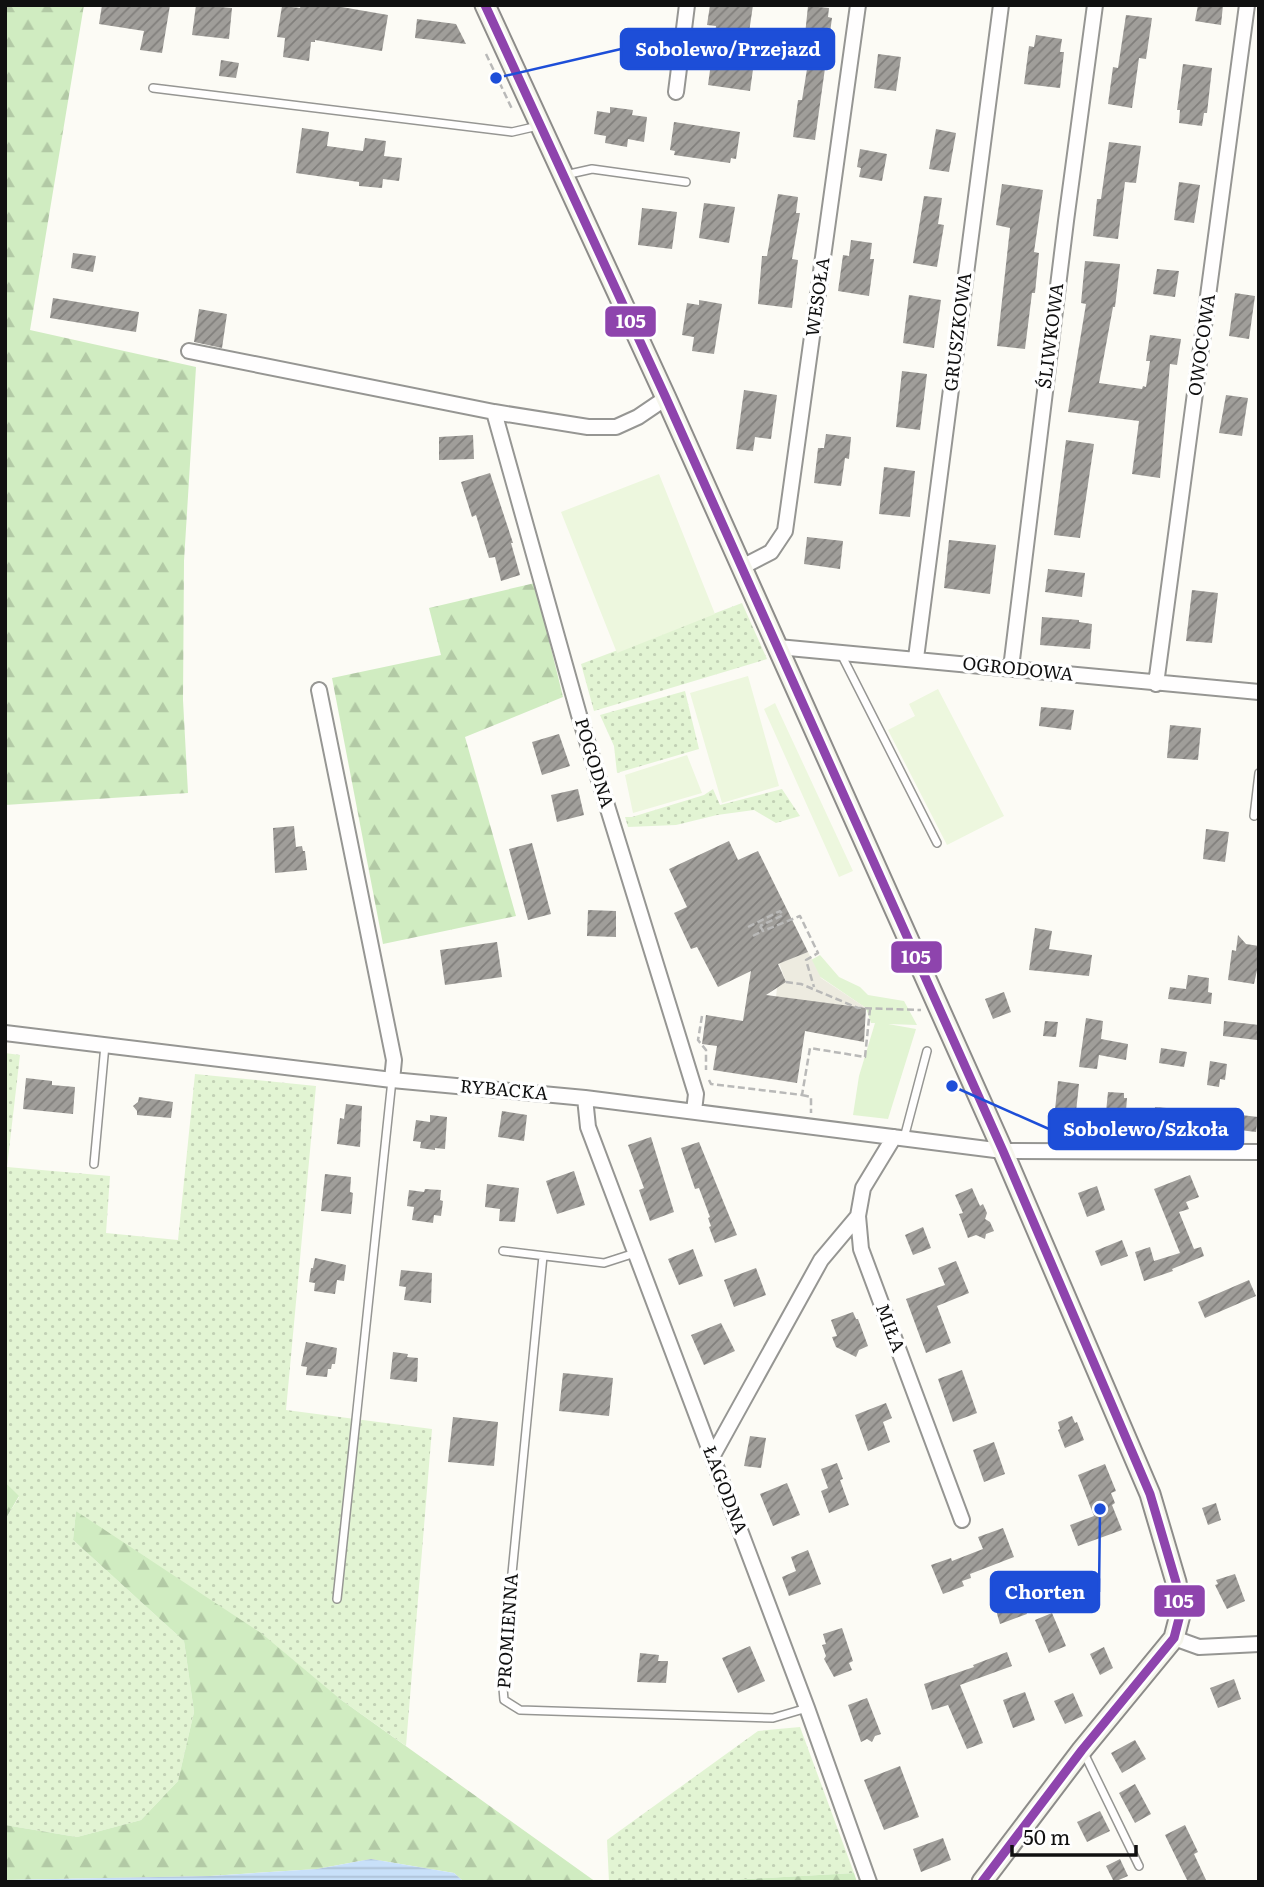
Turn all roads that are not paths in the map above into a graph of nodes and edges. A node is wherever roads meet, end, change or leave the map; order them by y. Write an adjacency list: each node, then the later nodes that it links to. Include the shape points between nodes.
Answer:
1 (485, 5): 9 (street)
2 (687, 5): 8 (street)
3 (858, 5): 15 (street, WESOŁA, via 785,531 771,552)
4 (1002, 5): 18 (street, GRUSZKOWA)
5 (1095, 5): 19 (street, ŚLIWKOWA)
6 (1247, 5): 20 (street, OWOCOWA)
7 (153, 88): 9 (lane, via 512,132)
8 (676, 92)
9 (533, 128): 10 (street)
10 (564, 175): 11 (lane, via 592,169); 13 (street)
11 (686, 182)
12 (189, 351): 14 (street)
13 (666, 398): 14 (street, via 616,427); 15 (street)
14 (494, 412): 31 (street, POGODNA, via 579,715 696,1094)
15 (742, 567): 16 (street)
16 (778, 647): 17 (street, OGRODOWA); 33 (street)
17 (840, 652): 18 (street, OGRODOWA); 25 (lane)
18 (916, 658): 19 (street, OGRODOWA)
19 (1011, 668): 20 (street, OGRODOWA)
20 (1156, 684): 22 (street, OGRODOWA)
21 (319, 690): 29 (street, via 394,1060)
22 (1259, 692)
23 (1259, 773): 24 (lane)
24 (1254, 816)
25 (937, 843)
26 (5, 1033): 27 (street, RYBACKA)
27 (105, 1045): 29 (street, RYBACKA); 35 (lane)
28 (927, 1051): 32 (lane)
29 (392, 1080): 30 (street, RYBACKA); 42 (lane)
30 (585, 1098): 31 (street, RYBACKA); 38 (street, ŁAGODNA, via 589,1127)
31 (694, 1111): 32 (street, RYBACKA)
32 (899, 1138): 33 (street, RYBACKA); 36 (street, MIŁA, via 863,1188)
33 (1003, 1151): 34 (street, RYBACKA); 43 (street, via 1150,1494 1180,1597)
34 (1259, 1152)
35 (94, 1164)
36 (858, 1216): 40 (street, via 821,1260); 41 (street, MIŁA, via 860,1249)
37 (503, 1251): 39 (lane)
38 (635, 1253): 39 (lane, via 604,1263); 40 (street, ŁAGODNA)
39 (543, 1256): 45 (lane, PROMIENNA, via 502,1676 504,1700 520,1710 773,1718)
40 (712, 1457): 45 (street, ŁAGODNA)
41 (962, 1520)
42 (337, 1599)
43 (1174, 1638): 44 (street, via 1199,1647); 46 (street)
44 (1259, 1644)
45 (807, 1708): 48 (street, ŁAGODNA)
46 (1082, 1750): 47 (lane); 49 (street)
47 (1139, 1866)
48 (869, 1882)
49 (982, 1882)

